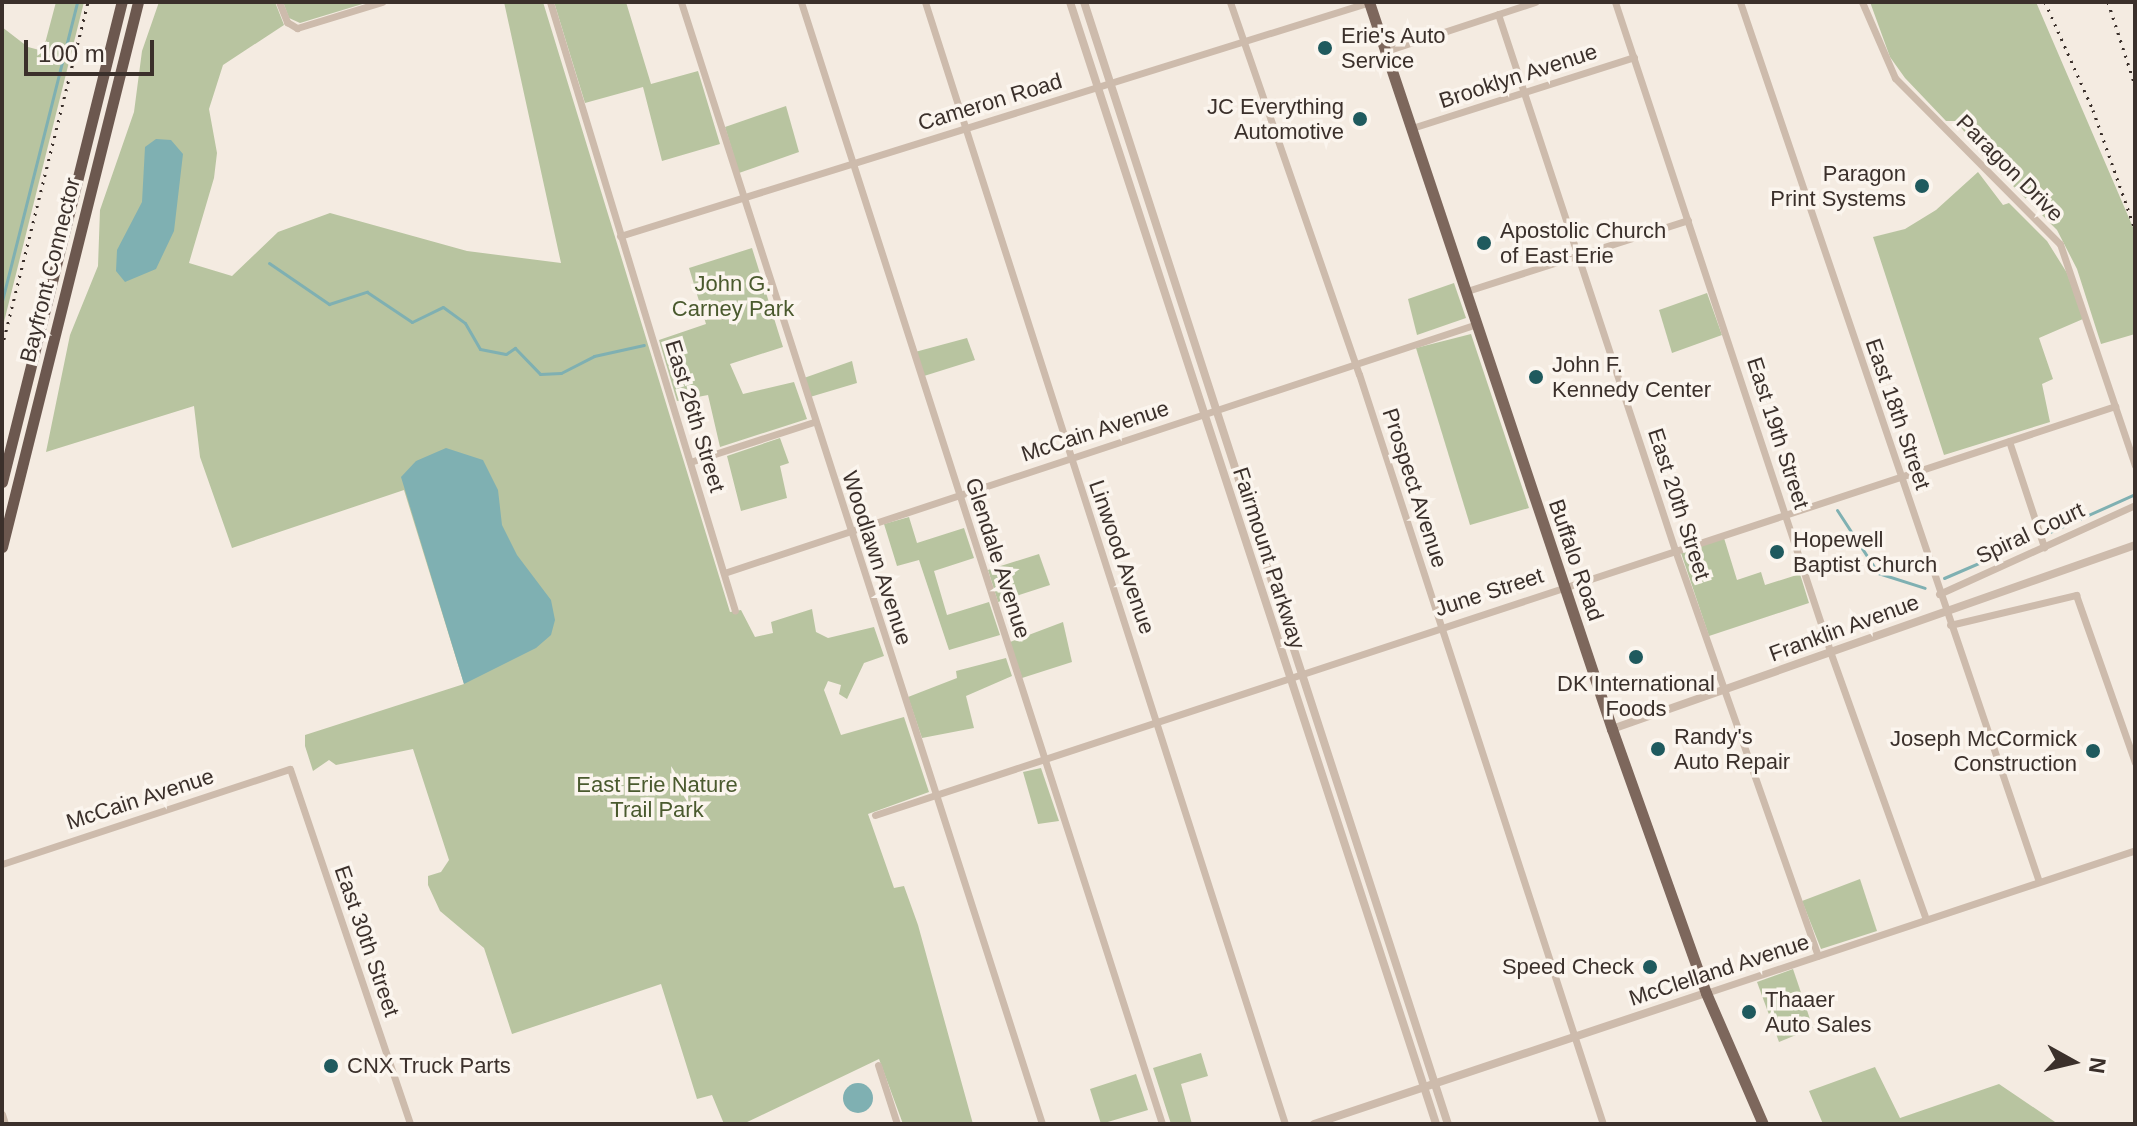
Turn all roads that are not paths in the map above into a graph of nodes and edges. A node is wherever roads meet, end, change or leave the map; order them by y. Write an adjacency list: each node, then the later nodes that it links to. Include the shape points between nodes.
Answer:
1 (122, 2): 43 (highway, Bayfront Connector)
2 (138, 2): 49 (highway, Bayfront Connector)
3 (279, 2): 4 (street, via 294,28)
4 (382, 2)
5 (550, 2): 29 (street, East 26th Street)
6 (681, 2): 27 (street, Woodlawn Avenue)
7 (801, 2): 26 (street, Glendale Avenue)
8 (925, 2): 25 (street, Linwood Avenue)
9 (1070, 2): 22 (street, Fairmount Parkway)
10 (1084, 2): 21 (street, Fairmount Parkway)
11 (1230, 2): 18 (street, Prospect Avenue)
12 (1370, 2): 18 (street, Cameron Road); 19 (main road, Buffalo Road)
13 (1535, 2): 17 (street)
14 (1615, 2): 20 (street, East 19th Street)
15 (1740, 2): 42 (street, East 18th Street)
16 (1862, 2): 34 (street, Paragon Drive, via 1895,78 2060,244)
17 (1498, 14): 19 (street); 23 (street, East 20th Street)
18 (1244, 42): 21 (street, Cameron Road); 33 (street, Prospect Avenue)
19 (1386, 51): 24 (main road, Buffalo Road)
20 (1634, 57): 23 (street, Brooklyn Avenue); 28 (street, East 19th Street)
21 (1110, 83): 22 (street, Cameron Road); 35 (street, Fairmount Parkway)
22 (1097, 87): 25 (street, Cameron Road); 36 (street, Fairmount Parkway)
23 (1525, 94): 24 (street, Brooklyn Avenue); 30 (street, East 20th Street)
24 (1412, 128): 31 (main road, Buffalo Road)
25 (964, 129): 26 (street, Cameron Road); 39 (street, Linwood Avenue)
26 (851, 164): 27 (street, Cameron Road); 44 (street, Glendale Avenue)
27 (742, 198): 29 (street, Cameron Road); 37 (street, Woodlawn Avenue)
28 (1688, 220): 30 (street); 46 (street, East 19th Street)
29 (620, 236): 40 (street, East 26th Street)
30 (1579, 256): 31 (street); 51 (street, East 20th Street)
31 (1467, 291): 32 (main road, Buffalo Road)
32 (1477, 324): 33 (street, McCain Avenue); 53 (main road, Buffalo Road)
33 (1356, 364): 35 (street, McCain Avenue); 58 (street, Prospect Avenue)
34 (2115, 406): 38 (street, June Street); 41 (street, Paragon Drive)
35 (1216, 410): 36 (street, McCain Avenue); 60 (street, Fairmount Parkway)
36 (1203, 414): 39 (street, McCain Avenue); 61 (street, Fairmount Parkway)
37 (814, 422): 40 (street); 47 (street, Woodlawn Avenue)
38 (2009, 441): 42 (street, June Street); 50 (street)
39 (1070, 458): 44 (street, McCain Avenue); 63 (street, Linwood Avenue)
40 (690, 462): 52 (street, East 26th Street)
41 (2135, 466)
42 (1900, 476): 46 (street, June Street); 54 (street, East 18th Street)
43 (2, 482)
44 (959, 495): 47 (street, McCain Avenue); 65 (street, Glendale Avenue)
45 (2135, 505): 50 (street, Spiral Court)
46 (1785, 514): 51 (street, June Street); 59 (street, East 19th Street)
47 (849, 531): 52 (street, McCain Avenue); 68 (street, Woodlawn Avenue)
48 (2135, 545): 55 (street, Franklin Avenue)
49 (2, 547)
50 (2044, 547): 54 (street, Spiral Court)
51 (1675, 550): 53 (street, June Street); 62 (street, East 20th Street)
52 (724, 573): 56 (street, East 26th Street)
53 (1563, 587): 58 (street, June Street); 64 (main road, Buffalo Road)
54 (1939, 594): 55 (street, East 18th Street)
55 (1944, 609): 57 (street, East 18th Street); 59 (street, Franklin Avenue)
56 (735, 611)
57 (1950, 625): 66 (street, via 2076,595); 72 (street, East 18th Street)
58 (1442, 626): 60 (street, June Street); 76 (street, Prospect Avenue)
59 (1831, 654): 62 (street, Franklin Avenue); 73 (street, East 19th Street)
60 (1302, 672): 61 (street, June Street); 78 (street, Fairmount Parkway)
61 (1289, 677): 63 (street, June Street); 79 (street, Fairmount Parkway)
62 (1723, 691): 64 (street, Franklin Avenue); 74 (street, East 20th Street)
63 (1159, 724): 65 (street, June Street); 86 (street, Linwood Avenue)
64 (1612, 729): 75 (main road, Buffalo Road)
65 (1044, 759): 68 (street, June Street); 85 (street, Glendale Avenue)
66 (2135, 763)
67 (290, 769): 71 (street, McCain Avenue); 82 (street, East 30th Street)
68 (937, 794): 69 (street, June Street); 84 (street, Woodlawn Avenue)
69 (875, 815)
70 (2135, 850): 72 (street, McClelland Avenue)
71 (2, 864)
72 (2039, 882): 73 (street, McClelland Avenue)
73 (1926, 920): 74 (street, McClelland Avenue)
74 (1818, 956): 75 (street, McClelland Avenue)
75 (1706, 993): 76 (street, McClelland Avenue); 91 (main road, Buffalo Road)
76 (1575, 1036): 78 (street, McClelland Avenue); 90 (street, Prospect Avenue)
77 (878, 1065): 83 (street)
78 (1433, 1084): 79 (street, McClelland Avenue); 89 (street, Fairmount Parkway)
79 (1422, 1088): 87 (street, McClelland Avenue); 88 (street, Fairmount Parkway)
80 (2, 1114): 81 (street)
81 (5, 1124)
82 (410, 1124)
83 (897, 1124)
84 (1042, 1124)
85 (1162, 1124)
86 (1285, 1124)
87 (1314, 1124)
88 (1436, 1124)
89 (1448, 1124)
90 (1603, 1124)
91 (1763, 1124)

